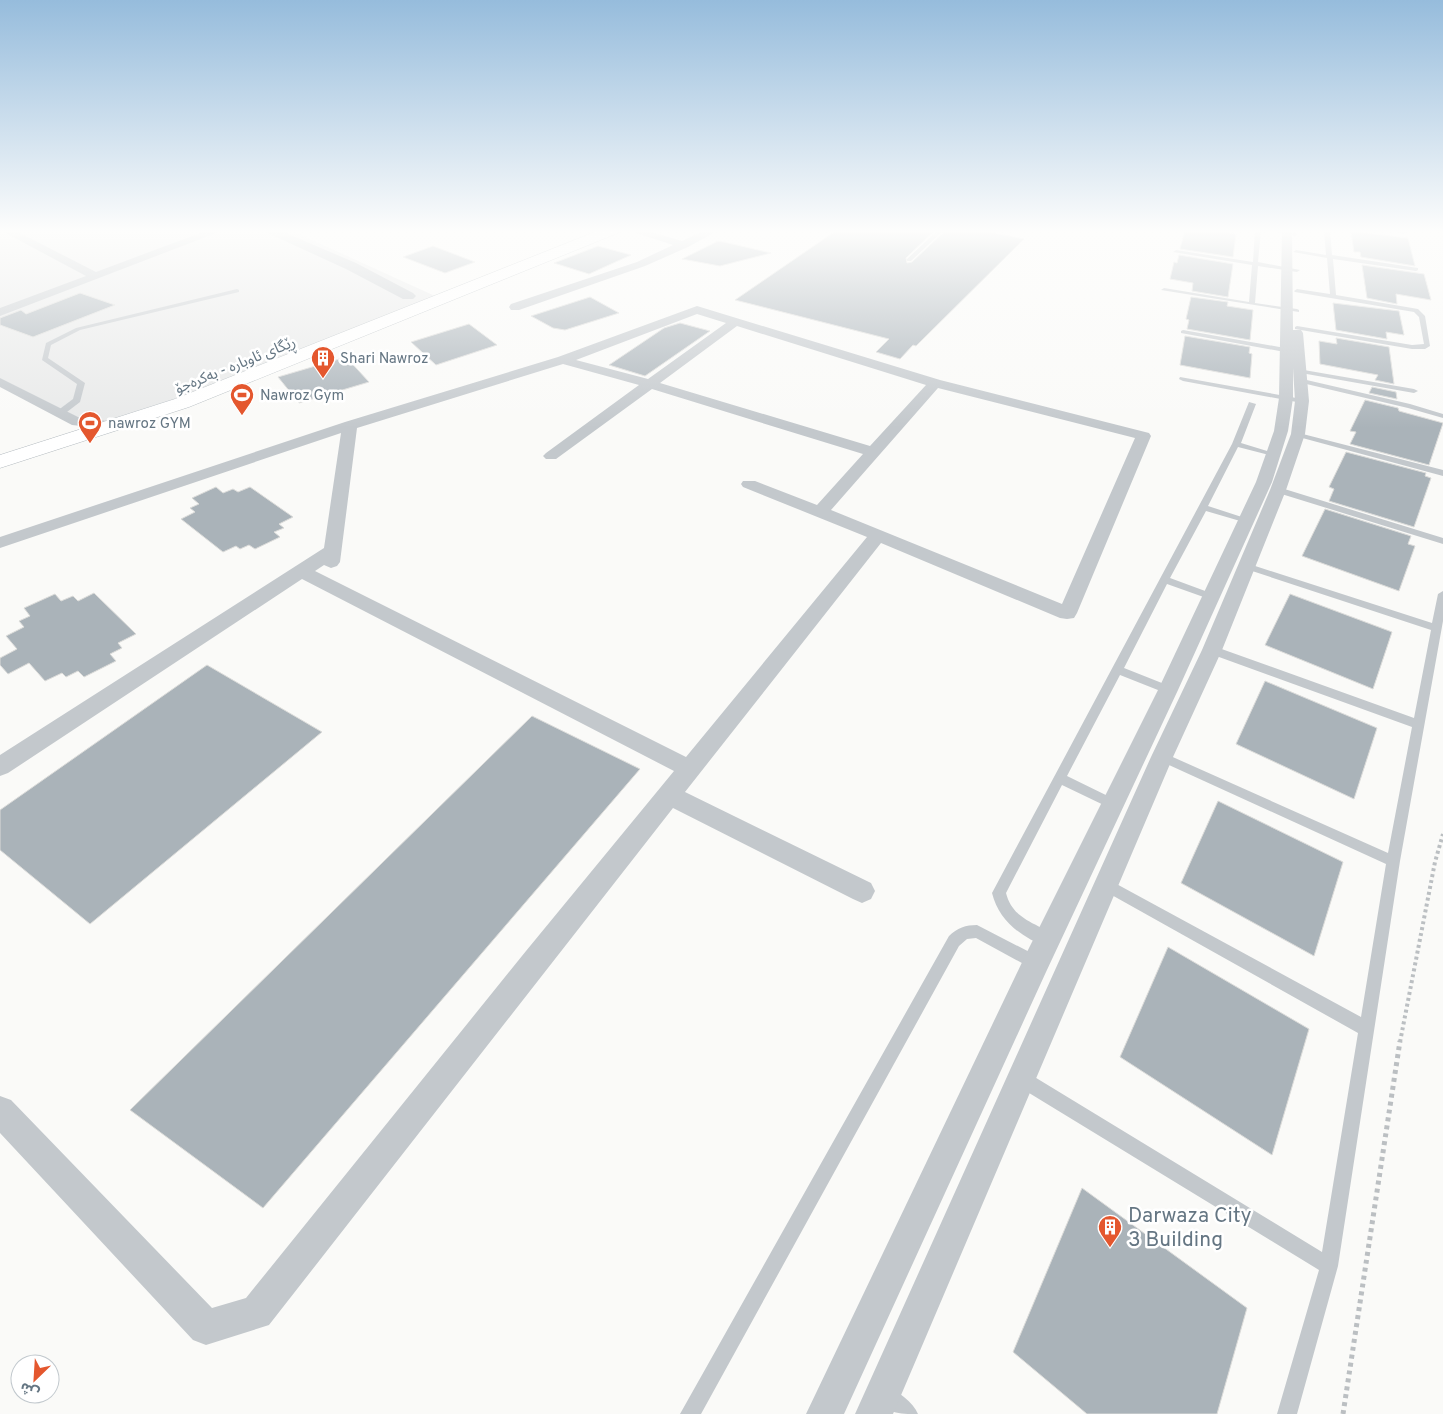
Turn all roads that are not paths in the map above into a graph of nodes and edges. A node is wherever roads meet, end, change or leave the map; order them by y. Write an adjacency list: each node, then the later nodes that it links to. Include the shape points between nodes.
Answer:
1 (42, 296): 17 (street)
2 (217, 296): 30 (lane, via 78,329 48,344 44,359 81,383 76,400)
3 (408, 296): 29 (main road, ڕێگای ئاوبارە - بەکرەجۆ, via 213,375)
4 (439, 296): 29 (main road)
5 (547, 296): 16 (street)
6 (1202, 296): 15 (lane)
7 (1253, 296): 15 (lane)
8 (1260, 296): 15 (lane)
9 (1289, 296): 20 (street)
10 (1293, 296): 26 (street)
11 (1333, 296): 14 (lane)
12 (1336, 297): 13 (lane, via 1412,348 1428,345 1422,316 1416,310)
13 (1336, 297)
14 (1336, 297)
15 (1252, 304)
16 (515, 307)
17 (0, 312)
18 (736, 322): 21 (street, via 697,310); 24 (street); 25 (street)
19 (1183, 332): 20 (lane)
20 (1285, 350): 26 (street)
21 (563, 360): 25 (street); 33 (street)
22 (1182, 379): 26 (lane)
23 (0, 382): 30 (street)
24 (935, 383): 39 (street); 48 (street, via 1144,436 1068,613)
25 (650, 384): 39 (street); 41 (street)
26 (1298, 388): 27 (lane); 31 (lane, via 1410,406); 35 (street); 40 (street)
27 (1414, 390)
28 (1252, 404): 36 (lane)
29 (139, 410): 32 (main road, ڕێگای ئاوبارە - بەکرەجۆ); 34 (main road)
30 (60, 413): 32 (street)
31 (1443, 416)
32 (77, 422): 34 (street); 37 (street); 38 (main road, ڕێگای ئاوبارە - بەکرەجۆ)
33 (350, 425): 50 (street); 51 (street)
34 (116, 426): 37 (main road)
35 (1298, 434): 42 (lane); 44 (street)
36 (1236, 444): 40 (lane); 45 (lane)
37 (40, 450): 38 (main road)
38 (9, 451)
39 (873, 452): 46 (street)
40 (1274, 454): 47 (street)
41 (551, 456)
42 (1443, 473)
43 (749, 484): 46 (street)
44 (1278, 490): 49 (lane); 52 (street)
45 (1203, 507): 47 (lane); 54 (lane)
46 (820, 512): 48 (street)
47 (1247, 520): 57 (street)
48 (878, 535): 65 (street)
49 (1443, 541)
50 (0, 543)
51 (334, 550): 53 (street); 55 (street)
52 (1246, 566): 58 (lane); 59 (street)
53 (301, 571): 55 (street); 64 (street)
54 (1164, 579): 57 (lane); 60 (lane)
55 (328, 585): 65 (street)
56 (1443, 594): 58 (lane)
57 (1212, 596): 61 (street)
58 (1436, 628): 62 (lane)
59 (1212, 650): 62 (lane); 63 (street)
60 (1116, 669): 61 (lane); 66 (lane)
61 (1168, 690): 68 (street)
62 (1417, 724): 69 (lane)
63 (1162, 757): 69 (lane); 70 (street)
64 (0, 767)
65 (690, 769): 67 (street)
66 (1059, 778): 68 (lane); 72 (lane, via 999,893 1008,915)
67 (669, 795): 71 (street); 76 (street, via 257,1313 206,1327)
68 (1112, 804): 72 (street)
69 (1393, 861): 74 (lane)
70 (1106, 885): 74 (lane); 75 (street)
71 (862, 891)
72 (1048, 940): 73 (street)
73 (1036, 963): 79 (lane, via 977,932 960,935 954,941); 80 (street)
74 (1367, 1029): 77 (lane)
75 (1022, 1079): 77 (lane); 78 (street)
76 (0, 1111)
77 (1329, 1266): 82 (lane)
78 (878, 1404): 81 (lane)
79 (690, 1414)
80 (825, 1414)
81 (908, 1414)
82 (1287, 1414)

